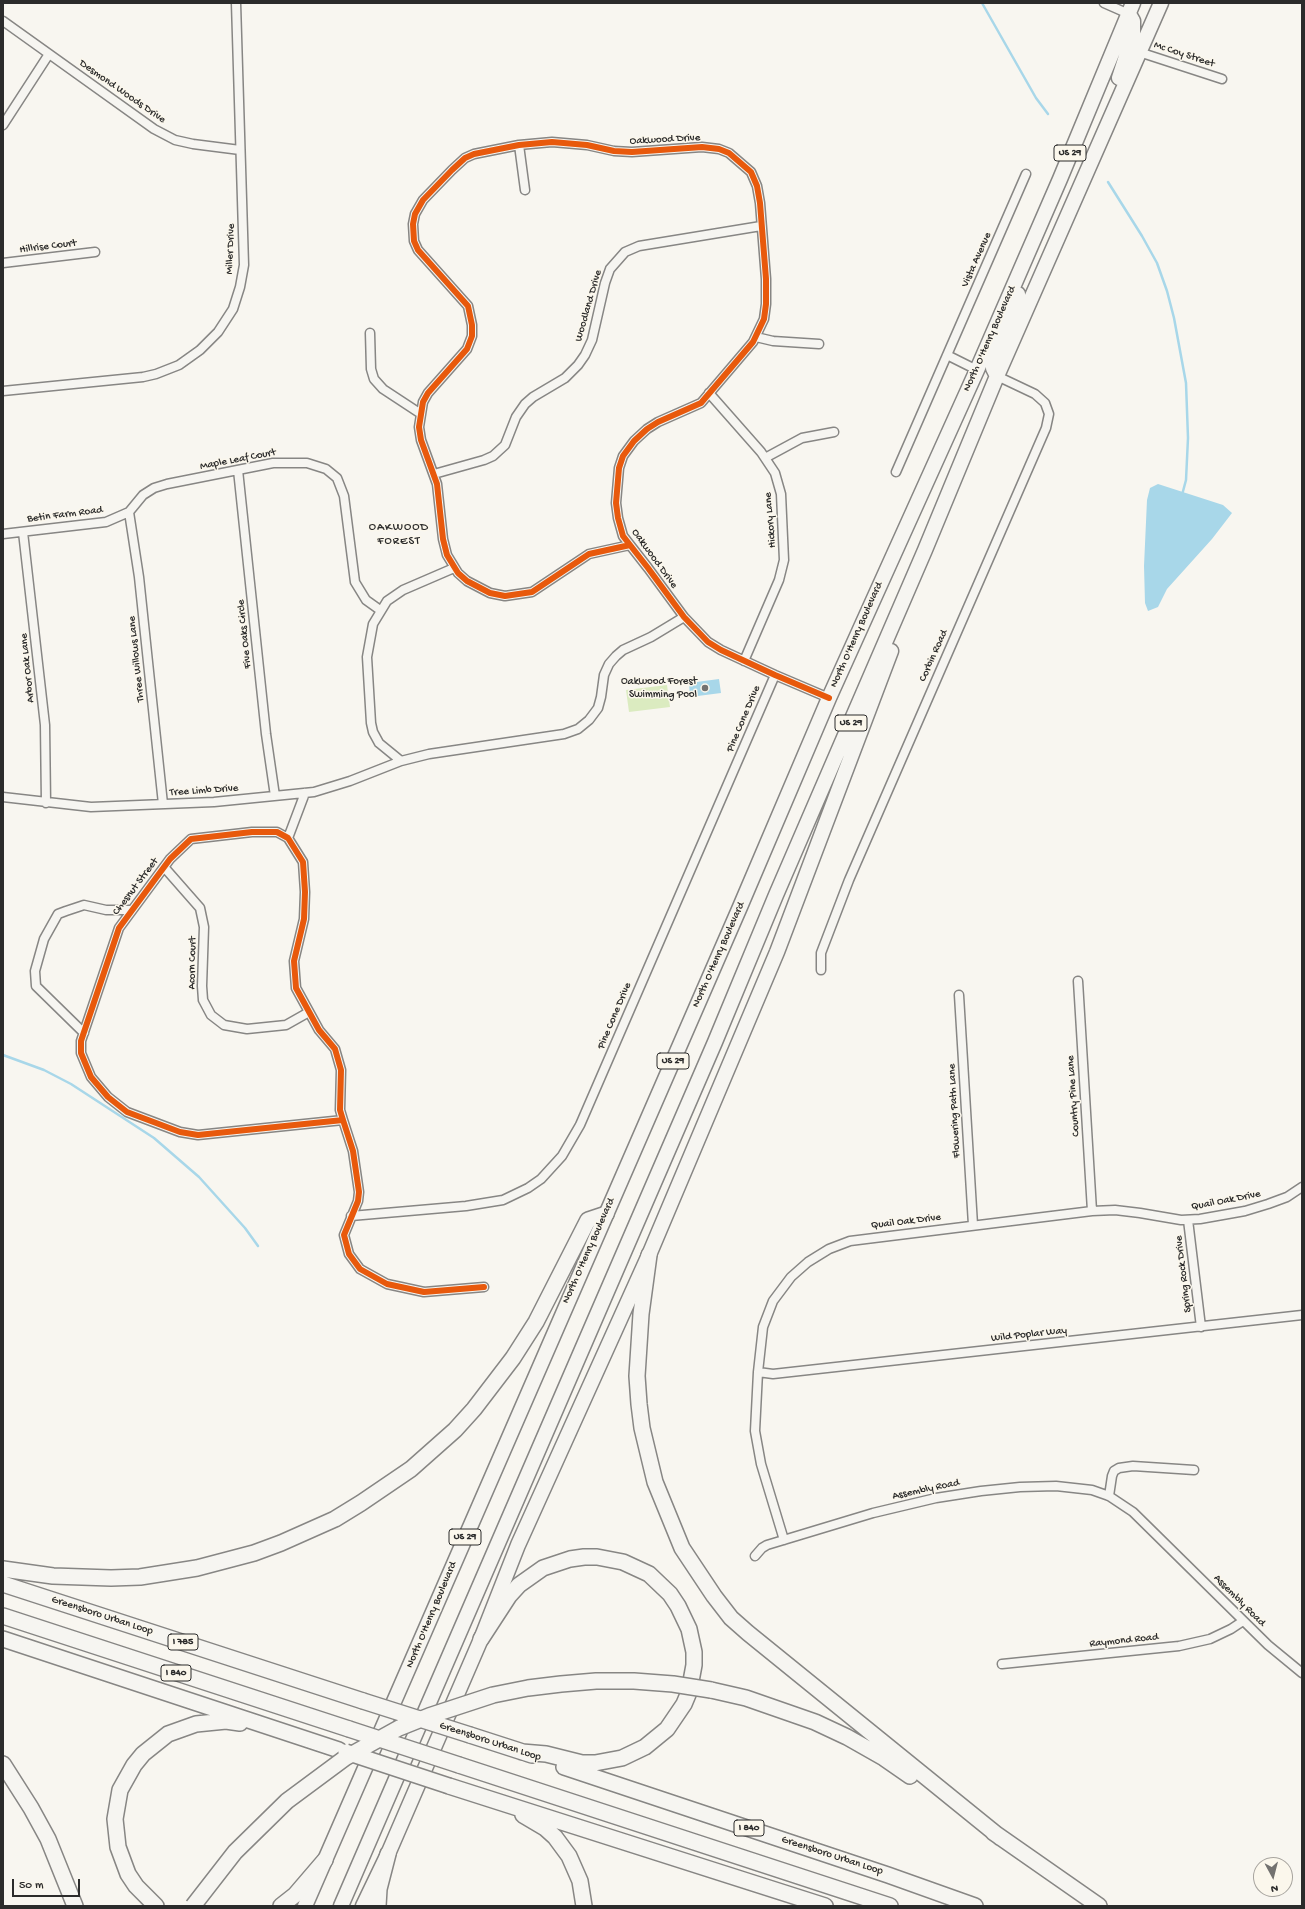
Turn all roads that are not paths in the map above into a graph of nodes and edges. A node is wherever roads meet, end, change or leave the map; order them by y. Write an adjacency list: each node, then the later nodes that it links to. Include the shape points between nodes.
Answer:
1 (236, 3): 12 (street, Miller Drive)
2 (1104, 3): 4 (street)
3 (1161, 3): 6 (highway, North O'Henry Boulevard / US 29)
4 (1131, 8): 11 (highway, via 1133,35); 15 (highway, North O'Henry Boulevard / US 29)
5 (3, 21): 7 (street, Desmond Woods Drive)
6 (1139, 52): 8 (street, Mc Coy Street); 11 (highway, North O'Henry Boulevard / US 29)
7 (49, 54): 9 (street); 12 (street, Desmond Woods Drive, via 154,129 175,140)
8 (1222, 79)
9 (3, 125)
10 (519, 145): 14 (street); 16 (street, Oakwood Drive, via 566,142 632,152 702,147 719,149 729,153 751,172 757,186); 27 (street, Oakwood Drive, via 485,150 465,158 423,200 415,214 412,232 418,250 468,306 472,325 472,336 464,355 428,393)
11 (1097, 146): 24 (highway, North O'Henry Boulevard / US 29)
12 (240, 150): 25 (street, Miller Drive, via 244,265 233,309 218,332 200,350 179,365 156,374)
13 (1026, 174): 22 (street, Vista Avenue)
14 (525, 190)
15 (1041, 221): 23 (highway, North O'Henry Boulevard / US 29); 24 (highway, via 1014,307 994,357 993,368)
16 (761, 226): 20 (street, Oakwood Drive, via 766,304 764,319); 32 (street, Woodland Drive, via 639,246 625,252 610,269 592,340 586,355 578,365 565,378 524,404 505,444 493,456)
17 (95, 252): 18 (street, Hillrise Court)
18 (3, 263)
19 (370, 333): 27 (street, via 371,369 374,379 383,389)
20 (756, 337): 21 (street, via 773,341); 26 (street, Oakwood Drive)
21 (818, 344)
22 (947, 355): 23 (street); 31 (street, Vista Avenue)
23 (977, 370): 43 (highway, North O'Henry Boulevard / US 29)
24 (997, 376): 37 (highway, North O'Henry Boulevard / US 29); 53 (street, Corbin Road, via 1035,394 1045,403 1048,414 1046,428 849,880 821,953)
25 (3, 391)
26 (709, 393): 29 (street, Hickory Lane); 36 (street, Oakwood Drive, via 701,403 648,429 634,441 623,456 617,480 616,503 624,536)
27 (421, 414): 32 (street, Oakwood Drive, via 421,440)
28 (834, 432): 29 (street, via 802,438)
29 (765, 458): 41 (street, Hickory Lane, via 775,472 782,494 784,560 779,580)
30 (238, 470): 33 (street, Maple Leaf Court, via 154,488 143,495); 39 (street, Maple Leaf Court, via 273,463 302,462 326,469 338,478 344,496 355,582 366,600); 46 (street, Five Oaks Circle)
31 (896, 472)
32 (434, 474): 38 (street, Oakwood Drive, via 443,539)
33 (129, 512): 34 (street, Betin Farm Road, via 106,522); 49 (street, Three Willows Lane, via 139,576)
34 (23, 532): 35 (street, Betin Farm Road); 48 (street, Arbor Oak Lane, via 45,725)
35 (3, 534)
36 (630, 545): 38 (street, via 590,554 532,592 505,596 484,590 467,581); 40 (street, Oakwood Drive)
37 (925, 550): 65 (highway, via 892,649 777,952); 94 (highway, North O'Henry Boulevard / US 29)
38 (454, 568): 39 (street, via 403,590 387,601)
39 (380, 610): 44 (street, via 373,624 367,657 371,723 379,742)
40 (684, 617): 41 (street, Oakwood Drive, via 708,642); 44 (street, via 616,656 604,675 598,708 578,729 564,734)
41 (744, 661): 42 (street, Oakwood Drive)
42 (775, 675): 43 (street, Oakwood Drive); 62 (street, Pine Cone Drive, via 580,1125 562,1156 541,1179 503,1200 466,1206)
43 (830, 698): 61 (highway, North O'Henry Boulevard / US 29)
44 (402, 761): 45 (street, Tree Limb Drive, via 350,781)
45 (305, 793): 46 (street, Tree Limb Drive); 50 (street)
46 (275, 796): 49 (street, Tree Limb Drive)
47 (3, 797): 48 (street, Tree Limb Drive)
48 (46, 803): 49 (street, Tree Limb Drive, via 91,807)
49 (163, 804)
50 (288, 838): 51 (street, Chesnut Street, via 277,832 252,832 191,840); 56 (street, via 302,862 306,892 304,920 294,961 296,988)
51 (164, 867): 52 (street, Chesnut Street); 56 (street, Acorn Court, via 200,908 204,927 202,986 204,1000 211,1016 224,1025 247,1029 286,1025)
52 (132, 910): 57 (street, Chesnut Street, via 119,928); 57 (street, via 106,910 84,905 58,914 44,939 35,971 36,986)
53 (821, 970)
54 (1078, 981): 60 (street, Country Pine Lane)
55 (959, 994): 64 (street, Flowering Path Lane)
56 (308, 1012): 58 (street, via 335,1049 341,1070 340,1110)
57 (84, 1032): 58 (street, Chesnut Street, via 81,1053 91,1076 108,1097 127,1112 180,1132 198,1135)
58 (343, 1120): 62 (street, via 353,1151 359,1192)
59 (1302, 1186): 63 (street, Quail Oak Drive, via 1287,1197 1268,1204)
60 (1092, 1211): 63 (street, Quail Oak Drive, via 1134,1212); 64 (street, Quail Oak Drive)
61 (606, 1214): 74 (highway, via 588,1220 536,1322 514,1358 474,1409 455,1430 416,1464 361,1504 281,1543 197,1568 140,1577 111,1578 54,1576); 88 (highway, North O'Henry Boulevard / US 29)
62 (352, 1216): 66 (street, via 344,1235 349,1254 360,1269 387,1284 424,1292)
63 (1188, 1220): 68 (street, Spring Rock Drive)
64 (973, 1225): 69 (street, Quail Oak Drive, via 850,1241 829,1249 808,1262 791,1277 773,1301 763,1327)
65 (649, 1255): 79 (highway, via 518,1545); 86 (highway, via 641,1314 637,1376 639,1404 642,1428 656,1482 682,1548 731,1618)
66 (484, 1287)
67 (1302, 1315): 68 (street, Wild Poplar Way)
68 (1201, 1327): 69 (street, Wild Poplar Way, via 773,1374)
69 (758, 1372): 72 (street, Quail Oak Drive, via 754,1431 761,1464)
70 (1194, 1470): 71 (street, via 1133,1466 1118,1468 1112,1476)
71 (1109, 1496): 72 (street, Assembly Road, via 1082,1488 1056,1486 981,1490 904,1505); 77 (street, Assembly Road, via 1125,1505 1145,1523)
72 (784, 1540): 73 (street, Assembly Road, via 762,1548)
73 (755, 1556)
74 (3, 1569)
75 (3, 1584): 83 (highway, Greensboro Urban Loop / I 785, bridge)
76 (3, 1616): 99 (highway, I 840, bridge)
77 (1243, 1621): 80 (street, Raymond Road, via 1210,1639 1179,1646); 81 (street, Assembly Road)
78 (3, 1639): 82 (highway)
79 (481, 1639): 83 (highway, via 519,1585 543,1568 584,1557 623,1562 649,1574 670,1594 689,1629 694,1652 689,1692 676,1717 651,1743 622,1758 595,1763); 87 (highway)
80 (1002, 1664)
81 (1302, 1673)
82 (265, 1726): 85 (highway, bridge); 90 (highway, via 226,1721 188,1726 154,1743 134,1765 120,1790 115,1833 128,1874)
83 (522, 1752): 100 (highway, Greensboro Urban Loop / I 840, via 888,1874)
84 (3, 1764): 89 (highway, via 48,1839)
85 (499, 1802): 97 (highway, via 545,1828 562,1846 576,1868); 98 (highway)
86 (1000, 1838): 91 (highway, bridge, via 884,1758 815,1722 781,1709 711,1690 673,1684 596,1681 528,1688 493,1695 399,1728 345,1758 286,1801 235,1852); 101 (highway)
87 (388, 1854): 95 (highway); 96 (highway, via 379,1889)
88 (325, 1860): 92 (highway, via 295,1895); 93 (highway, North O'Henry Boulevard / US 29)
89 (75, 1906)
90 (156, 1906)
91 (193, 1906)
92 (281, 1906)
93 (305, 1906)
94 (341, 1906)
95 (363, 1906)
96 (378, 1906)
97 (584, 1906)
98 (825, 1906)
99 (890, 1906)
100 (975, 1906)
101 (1099, 1906)

